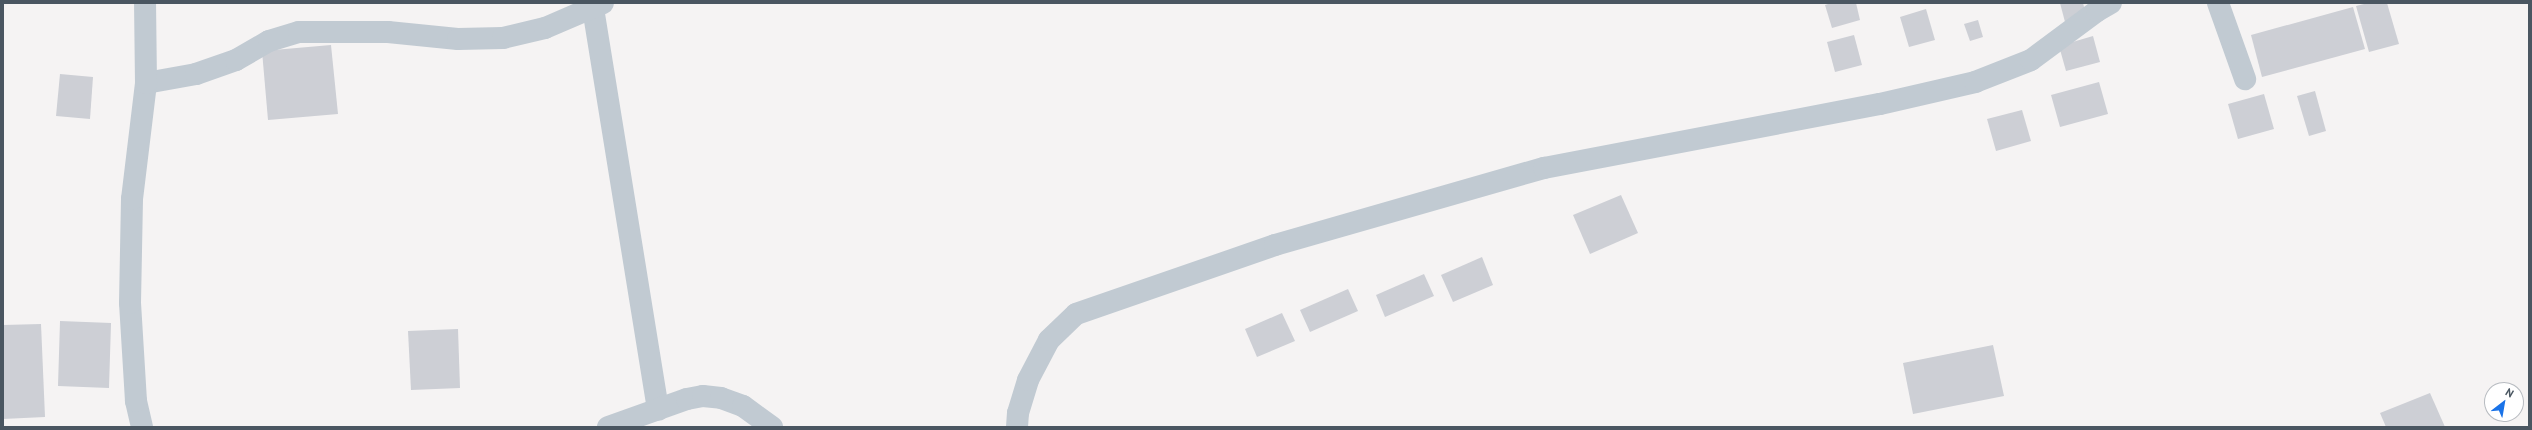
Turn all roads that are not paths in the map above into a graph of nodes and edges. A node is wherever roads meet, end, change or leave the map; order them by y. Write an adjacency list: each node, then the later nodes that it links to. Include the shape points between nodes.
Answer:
1 (146, 3): 6 (street)
2 (2111, 3): 11 (street, via 2031,60 1975,82 1880,104 1544,168 1275,245 1076,314 1049,340 1028,380 1018,412)
3 (2218, 3): 5 (street)
4 (598, 6): 6 (street, via 545,28 503,38 458,39 388,32 299,32 269,42 236,60 196,74); 7 (street)
5 (2245, 79)
6 (146, 83): 8 (street, via 132,199 130,303 136,401)
7 (658, 410): 9 (street); 10 (street, via 687,399 704,396 721,398 743,406)
8 (142, 427)
9 (608, 427)
10 (772, 427)
11 (1017, 427)

